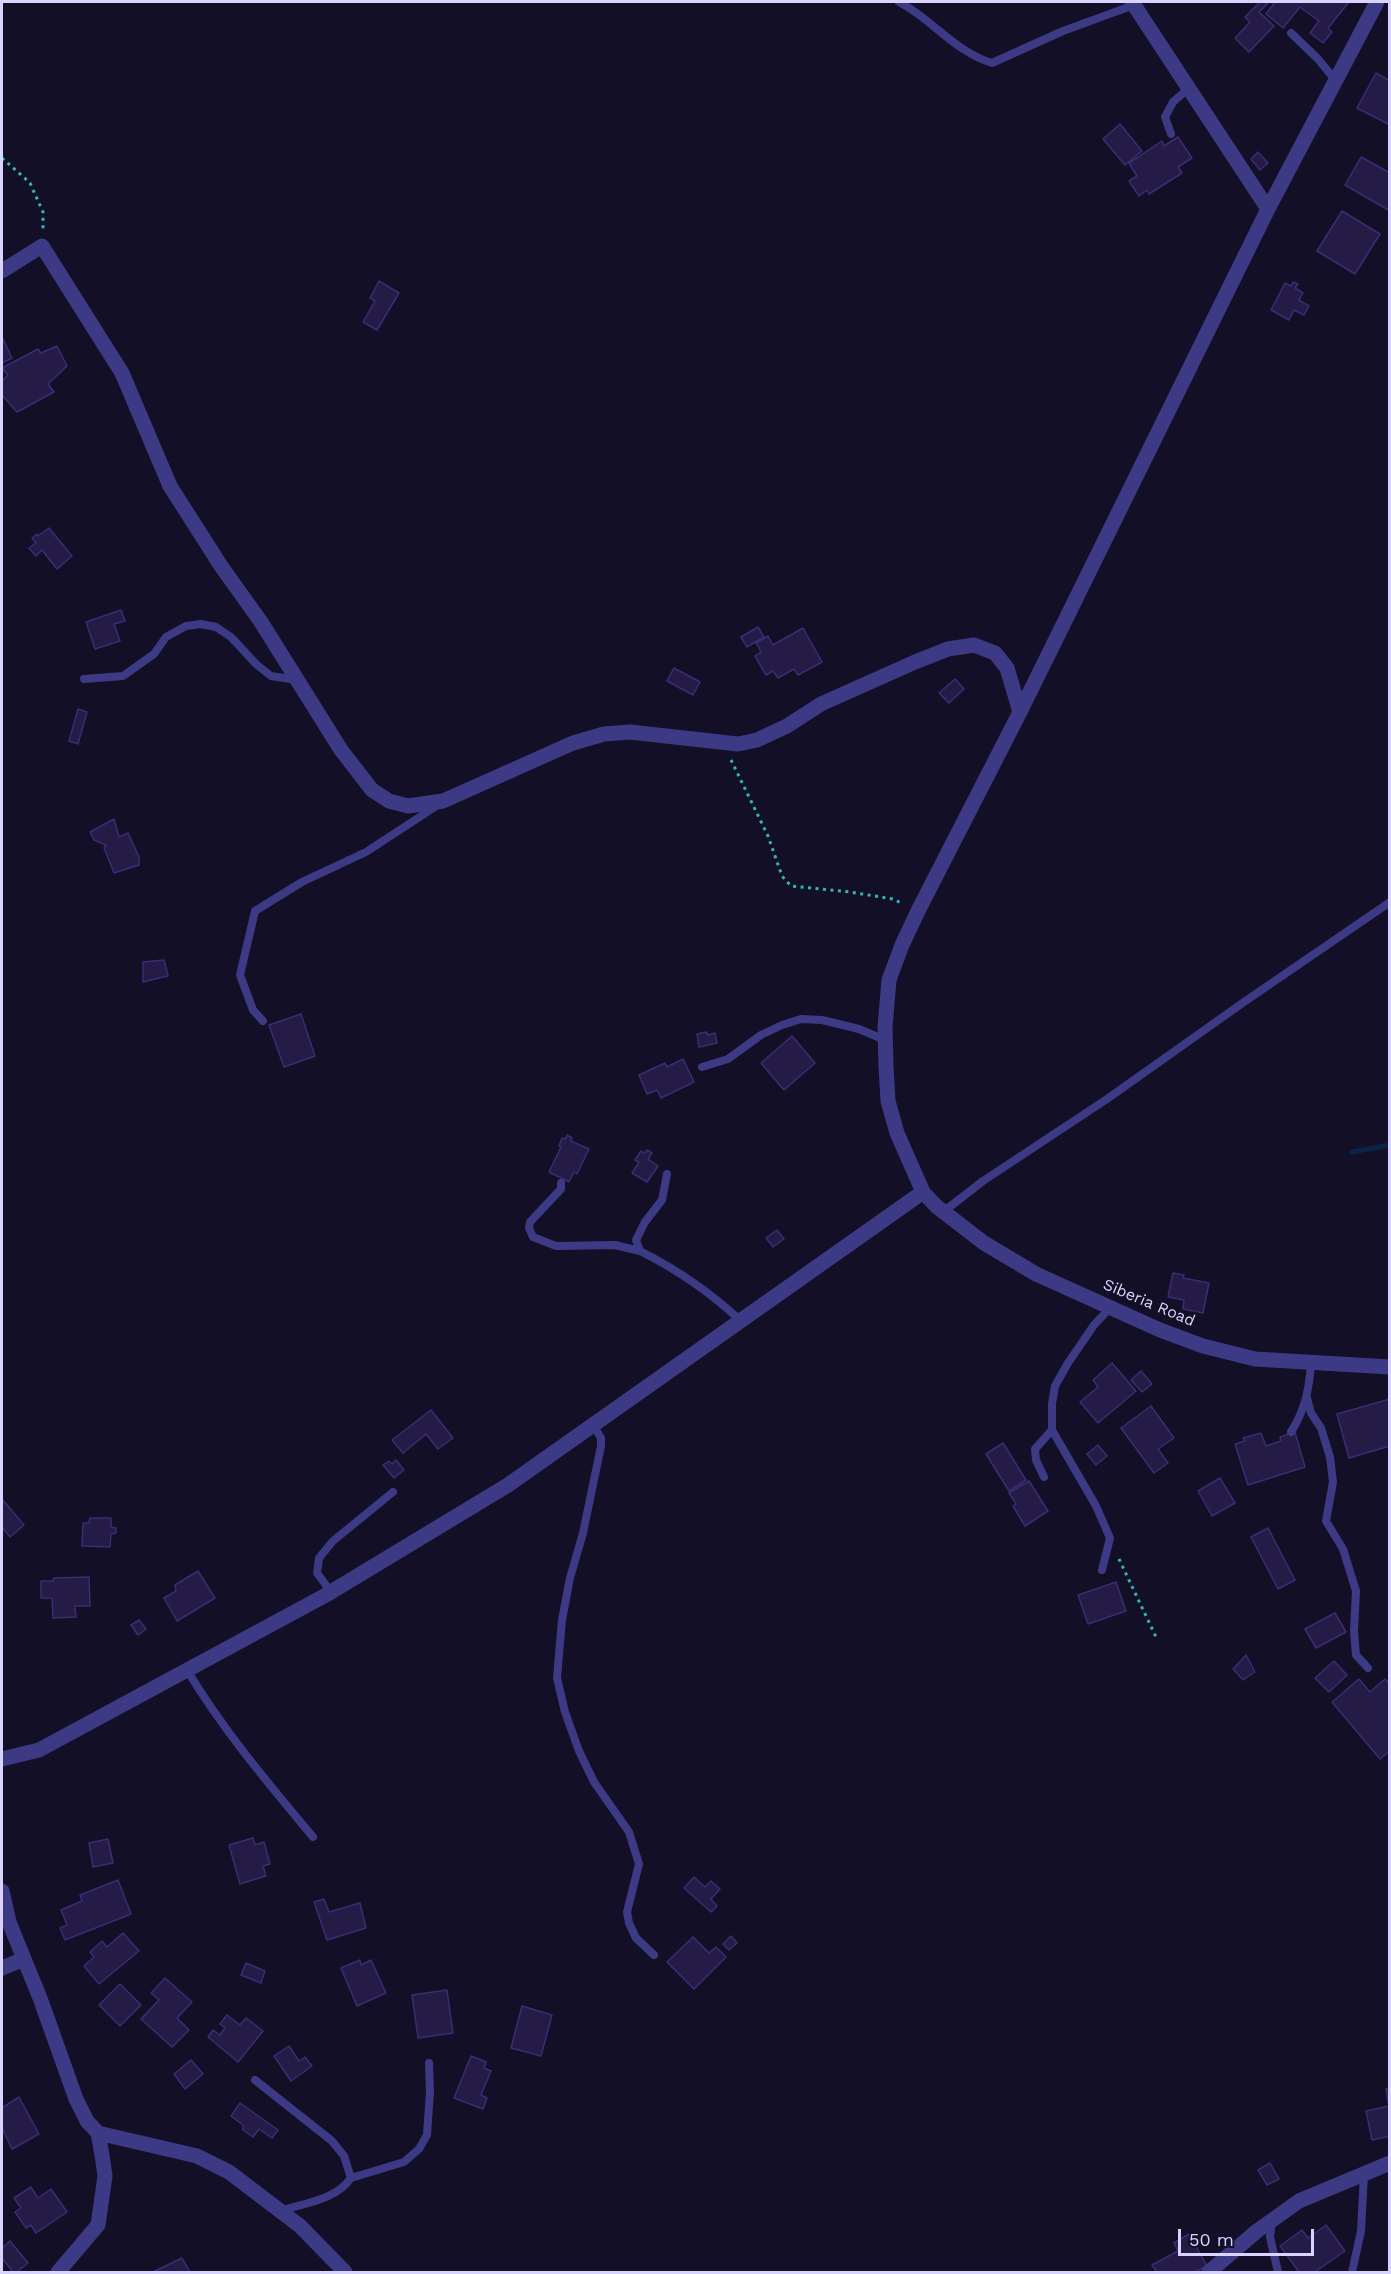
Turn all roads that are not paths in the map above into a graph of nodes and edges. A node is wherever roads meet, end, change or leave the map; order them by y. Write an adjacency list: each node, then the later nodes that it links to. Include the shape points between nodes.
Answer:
1 (899, 2): 3 (lane, via 917,11 959,47 992,63)
2 (1377, 2): 5 (street)
3 (1133, 3): 6 (street)
4 (1291, 33): 5 (lane)
5 (1336, 81): 8 (street)
6 (1189, 88): 7 (lane, via 1173,102 1165,117); 8 (street)
7 (1172, 134)
8 (1268, 209): 12 (street)
9 (2, 271): 11 (street, via 42,246 122,373 170,486)
10 (84, 679): 11 (lane, via 123,676 154,654 166,637 186,626 201,624 216,627 231,637 271,676)
11 (297, 680): 13 (street, via 341,750 372,790 388,801 408,806)
12 (1020, 712): 13 (street, via 1007,668 994,653 974,645 948,649 821,704 757,740 738,744 630,732 604,734 573,743); 16 (street, via 902,945 889,980)
13 (443, 801): 15 (lane, via 366,852 302,882 255,911 240,975 254,1010)
14 (1389, 902): 21 (lane)
15 (263, 1021)
16 (885, 1040): 17 (lane, via 859,1029 801,1019 761,1035 728,1059); 20 (street, via 888,1101 897,1133)
17 (702, 1067)
18 (667, 1174): 22 (lane, via 662,1200 636,1240)
19 (561, 1183): 22 (lane, via 561,1189 530,1222 533,1237 556,1246 615,1245)
20 (923, 1192): 21 (street, Siberia Road); 24 (street)
21 (943, 1212): 23 (street, Siberia Road, via 984,1243 1036,1274)
22 (640, 1251): 24 (lane, via 669,1265)
23 (1112, 1307): 25 (street, Siberia Road, via 1203,1346 1255,1359); 29 (lane, via 1094,1325 1054,1386)
24 (741, 1321): 28 (street)
25 (1311, 1364): 26 (street, Siberia Road); 27 (lane)
26 (1389, 1367)
27 (1307, 1398): 30 (lane); 35 (lane, via 1330,1457 1333,1482 1326,1521 1343,1550 1356,1591 1356,1655)
28 (593, 1425): 34 (street, via 508,1485); 40 (lane, via 601,1446 562,1620 558,1678 579,1751 594,1782 628,1832 639,1864 627,1912 629,1923 636,1938)
29 (1052, 1430): 31 (lane, via 1035,1449); 33 (lane, via 1110,1538)
30 (1291, 1432)
31 (1044, 1476)
32 (393, 1492): 34 (lane, via 348,1528 319,1558 317,1573)
33 (1102, 1570)
34 (331, 1592): 36 (street)
35 (1368, 1668)
36 (187, 1670): 37 (street, via 39,1750); 38 (lane, via 259,1773)
37 (2, 1759)
38 (313, 1837)
39 (2, 1891): 41 (street)
40 (654, 1954)
41 (24, 1959): 42 (street); 45 (street, via 76,2099)
42 (2, 1968)
43 (429, 2063): 48 (lane, via 427,2135 419,2149 404,2162)
44 (255, 2080): 48 (lane, via 332,2141 344,2156)
45 (98, 2133): 49 (street, via 197,2156 229,2172); 51 (street, via 105,2176 98,2225)
46 (1389, 2163): 47 (street)
47 (1364, 2174): 50 (street, via 1299,2201); 55 (lane, via 1361,2230)
48 (351, 2178): 49 (lane, via 329,2196)
49 (280, 2211): 52 (street)
50 (1272, 2220): 53 (street); 54 (lane, via 1270,2237)
51 (58, 2272)
52 (345, 2272)
53 (1209, 2272)
54 (1278, 2272)
55 (1352, 2272)

